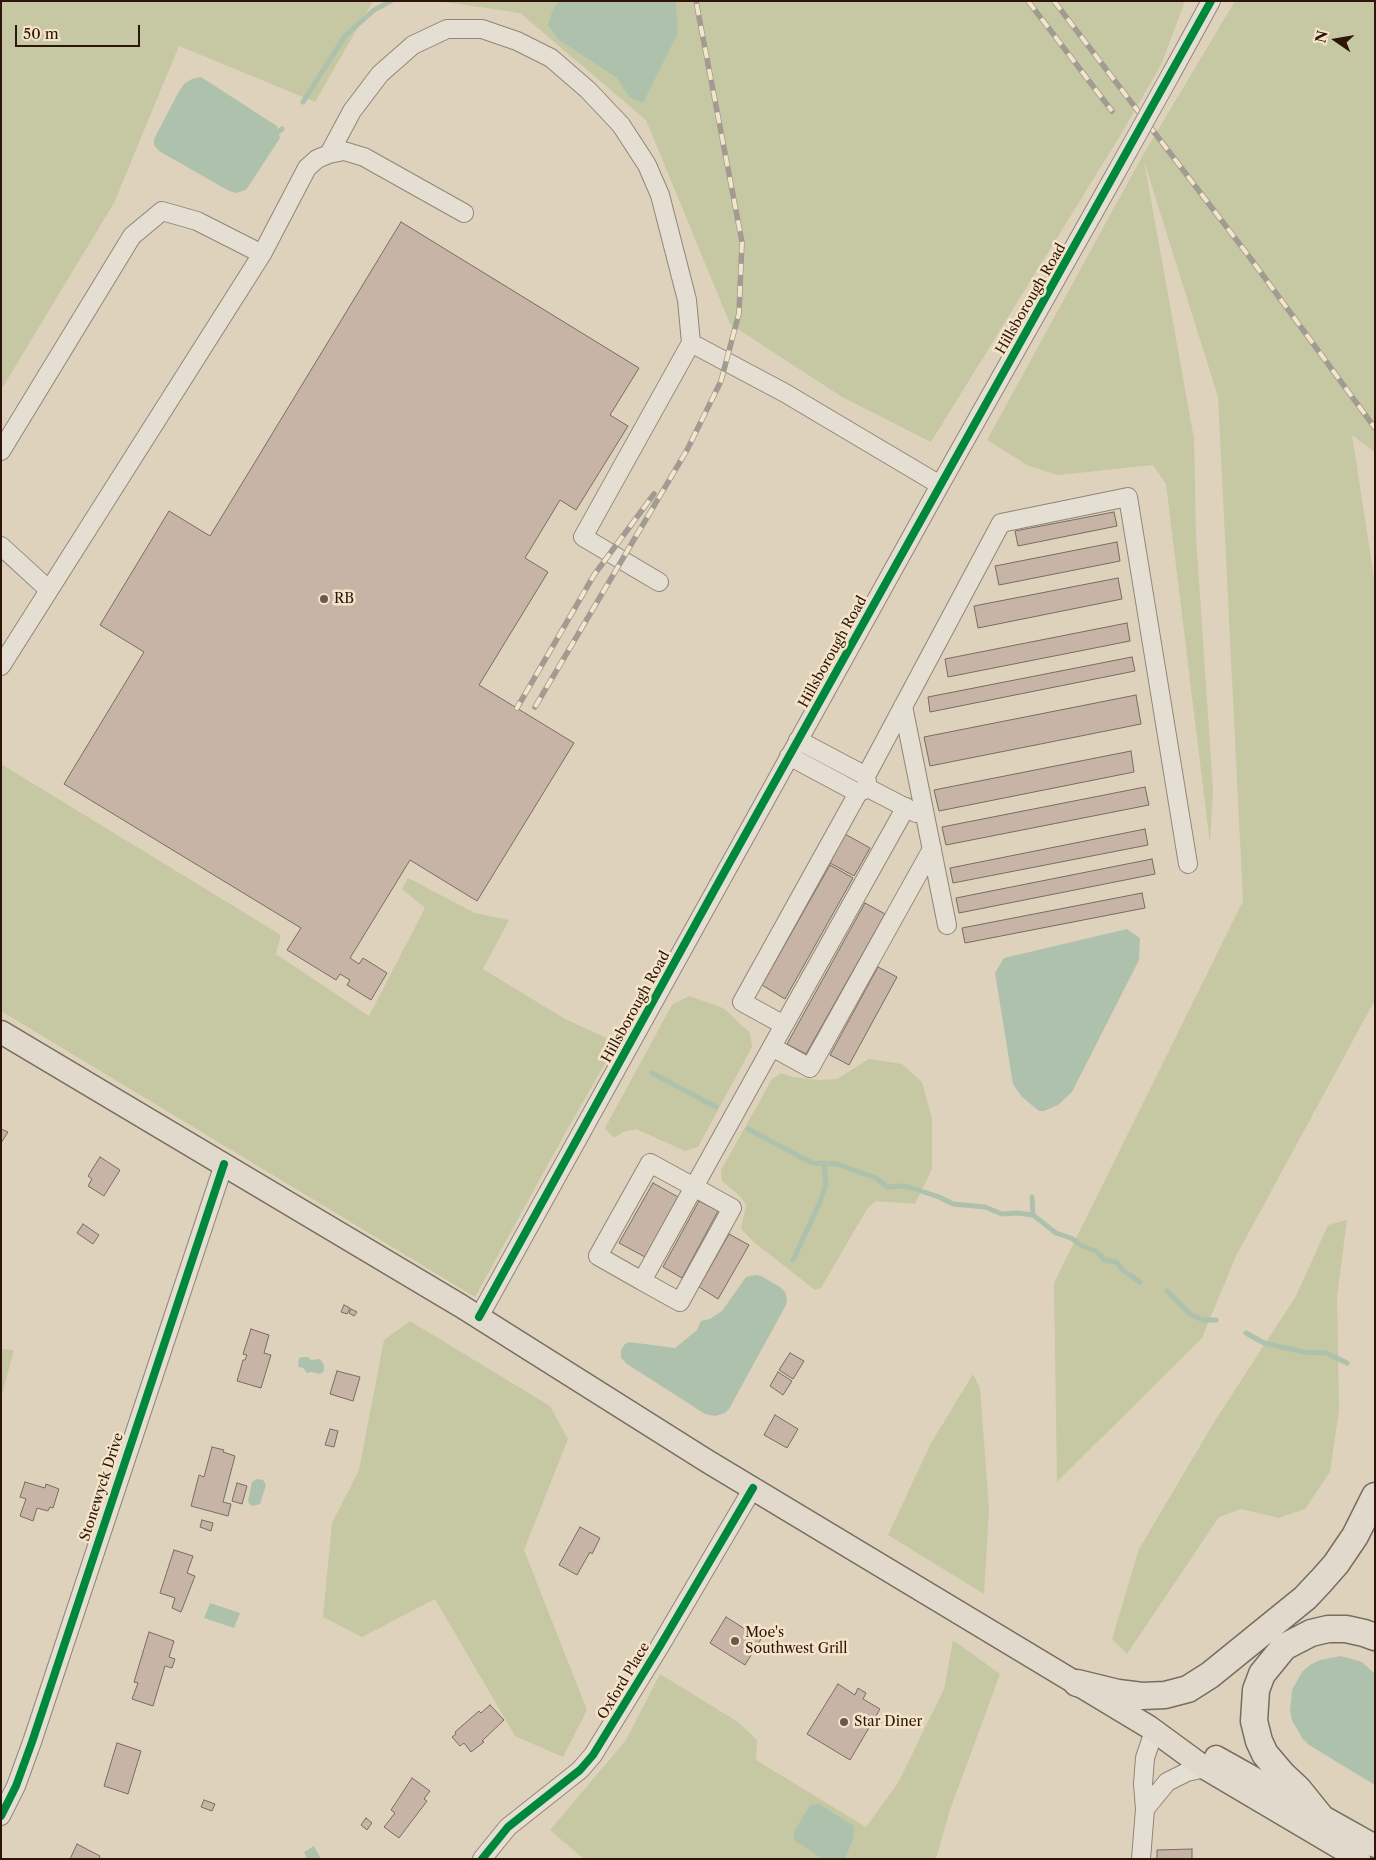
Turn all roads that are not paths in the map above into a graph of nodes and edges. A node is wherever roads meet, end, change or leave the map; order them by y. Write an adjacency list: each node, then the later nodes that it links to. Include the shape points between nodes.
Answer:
1 (1211, 1): 7 (street, Hillsborough Road, bridge)
2 (329, 154): 3 (street, via 344,151 364,157); 4 (street, via 307,168); 5 (street, via 352,111 380,74 413,45 447,30 482,29 551,58 588,90 620,125 647,165 660,196 687,300)
3 (464, 213)
4 (262, 254): 6 (street, via 197,221 162,211 132,236); 10 (street)
5 (691, 343): 7 (street, via 785,393); 9 (street, via 583,537)
6 (1, 451)
7 (940, 485): 13 (street, Hillsborough Road)
8 (1, 546): 10 (street)
9 (659, 582)
10 (49, 590): 11 (street)
11 (1, 666)
12 (903, 706): 15 (street); 17 (street); 19 (street, via 1001,523 1128,497)
13 (798, 740): 14 (street, Hillsborough Road); 15 (street)
14 (789, 756): 15 (street); 27 (street, Hillsborough Road)
15 (864, 786): 16 (street); 21 (street, via 742,1002)
16 (906, 807): 17 (street); 21 (street)
17 (926, 818): 18 (street)
18 (932, 849): 20 (street); 23 (street, via 810,1068)
19 (1188, 864)
20 (947, 925)
21 (784, 1025): 23 (street)
22 (1, 1032): 24 (main road)
23 (772, 1047): 25 (street)
24 (224, 1164): 27 (main road); 36 (street, Stonewyck Drive, via 32,1742)
25 (694, 1187): 26 (street); 26 (street, via 732,1208 680,1302); 26 (street, via 650,1163 598,1256)
26 (642, 1281)
27 (479, 1317): 28 (main road)
28 (752, 1488): 31 (main road); 38 (street, Oxford Place, via 592,1755 580,1770 508,1827)
29 (1375, 1496): 31 (highway, via 1355,1536 1321,1581 1305,1598 1210,1676 1188,1689 1166,1695 1118,1693)
30 (1375, 1637): 35 (highway, via 1346,1629 1312,1632 1284,1647 1262,1674 1256,1690 1254,1721 1265,1754)
31 (1077, 1682): 32 (main road)
32 (1152, 1729): 33 (main road); 34 (street, via 1142,1784); 35 (main road, via 1205,1752)
33 (1205, 1768): 34 (street, via 1166,1782); 40 (main road)
34 (1145, 1809): 39 (street)
35 (1319, 1815): 37 (main road)
36 (1, 1816)
37 (1375, 1846)
38 (482, 1859)
39 (1141, 1859)
40 (1359, 1859)

